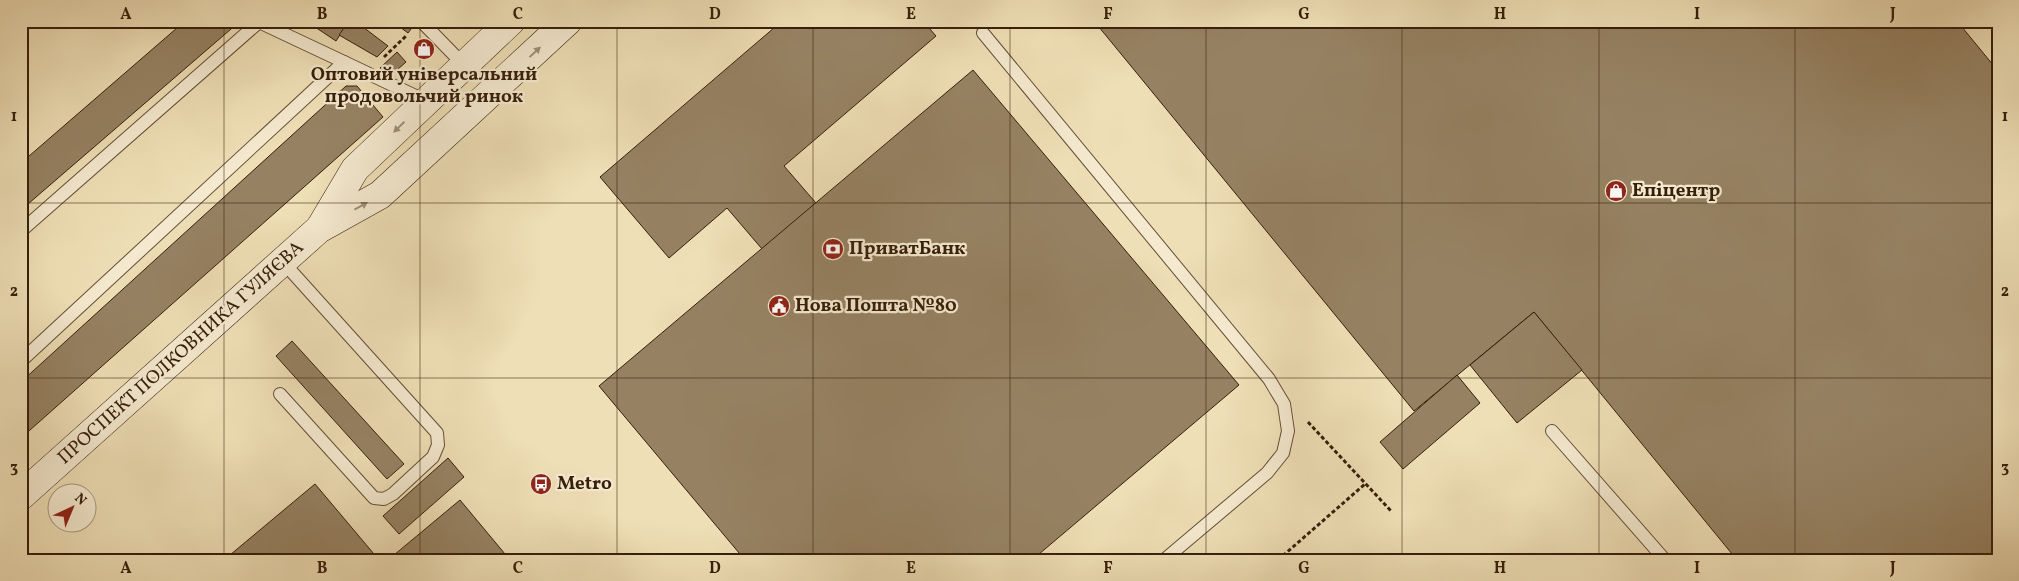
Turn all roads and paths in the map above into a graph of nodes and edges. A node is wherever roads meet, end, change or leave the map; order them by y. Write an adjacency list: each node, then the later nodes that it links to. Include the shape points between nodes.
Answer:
1 (421, 21): 6 (lane); 7 (path)
2 (511, 21): 6 (main road, ПРОСПЕКТ ПОЛКОВНИКА ГУЛЯЄВА)
3 (568, 21): 9 (main road, ПРОСПЕКТ ПОЛКОВНИКА ГУЛЯЄВА, one-way to 3, via 380,195)
4 (983, 33): 19 (lane, via 1269,379 1284,404 1288,431 1283,453 1267,473)
5 (344, 62): 7 (lane); 10 (lane, via 259,22); 12 (lane)
6 (464, 65): 8 (main road, ПРОСПЕКТ ПОЛКОВНИКА ГУЛЯЄВА)
7 (367, 73): 8 (lane)
8 (426, 100): 9 (main road, ПРОСПЕКТ ПОЛКОВНИКА ГУЛЯЄВА, one-way to 9, via 355,169)
9 (319, 229): 11 (main road, ПРОСПЕКТ ПОЛКОВНИКА ГУЛЯЄВА)
10 (21, 231)
11 (283, 262): 13 (lane, via 437,433 434,457 393,494 384,499 374,498); 17 (main road, ПРОСПЕКТ ПОЛКОВНИКА ГУЛЯЄВА)
12 (21, 361)
13 (280, 394)
14 (1302, 416): 16 (path)
15 (1552, 431): 21 (lane)
16 (1365, 484): 18 (path); 20 (path)
17 (21, 496)
18 (1392, 512)
19 (1164, 560)
20 (1278, 560)
21 (1665, 560)

